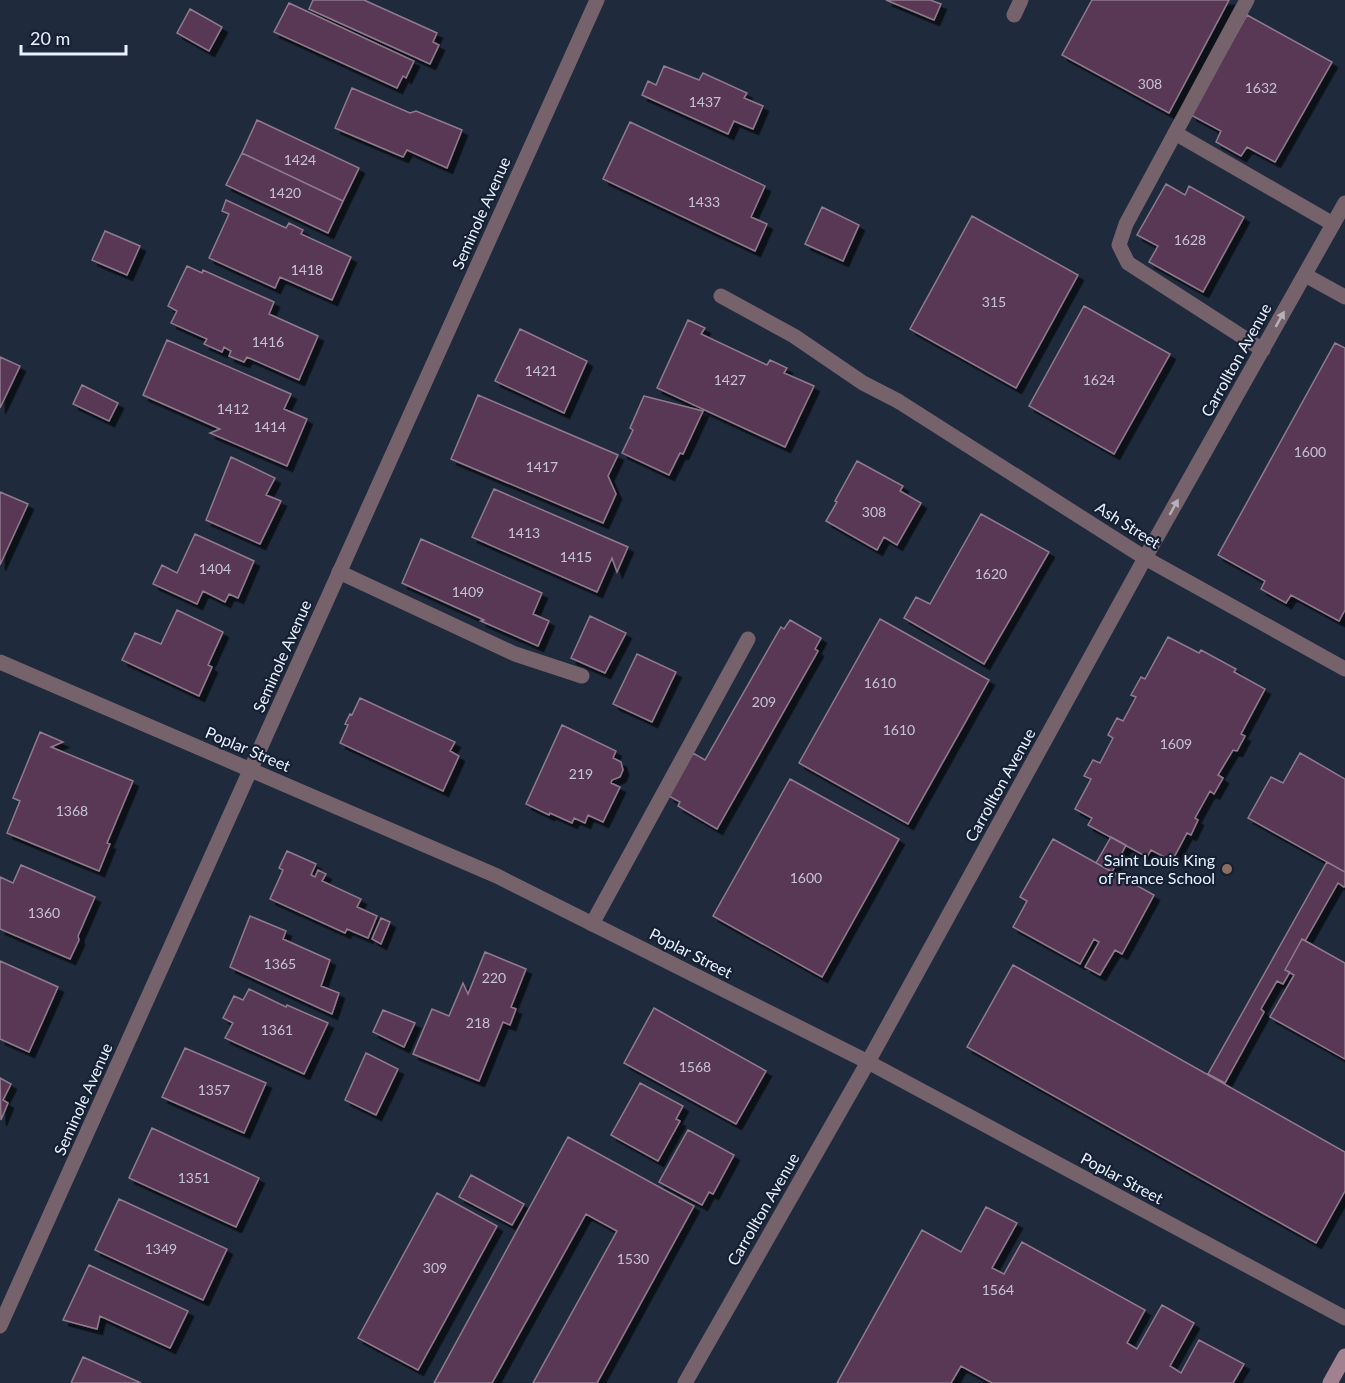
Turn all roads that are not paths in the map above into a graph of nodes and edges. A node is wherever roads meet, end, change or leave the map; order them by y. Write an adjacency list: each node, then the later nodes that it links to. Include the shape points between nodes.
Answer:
1 (597, 0): 13 (street, Seminole Avenue)
2 (1021, 0): 4 (street)
3 (1247, 0): 5 (street)
4 (1014, 15)
5 (1175, 133): 7 (street); 11 (street, via 1126,224 1119,245 1128,263)
6 (1345, 203): 7 (street, Carrollton Avenue)
7 (1333, 224): 8 (street, Carrollton Avenue)
8 (1305, 275): 10 (street); 11 (street, Carrollton Avenue, one-way to 8)
9 (721, 296): 12 (street, Ash Street, via 794,336)
10 (1345, 297)
11 (1263, 350): 12 (street, Carrollton Avenue, one-way to 11)
12 (1145, 558): 16 (street, Ash Street); 20 (street, Carrollton Avenue)
13 (339, 572): 17 (street, via 515,654); 18 (street, Seminole Avenue)
14 (748, 639): 19 (street)
15 (0, 662): 18 (street, Poplar Street)
16 (1345, 669)
17 (582, 676)
18 (250, 770): 19 (street, Poplar Street, via 497,876); 22 (street, Seminole Avenue)
19 (592, 924): 20 (street, Poplar Street)
20 (868, 1062): 21 (street, Poplar Street); 24 (street, Carrollton Avenue)
21 (1345, 1318)
22 (0, 1326)
23 (1345, 1356): 25 (main road)
24 (685, 1383)
25 (1330, 1383)

